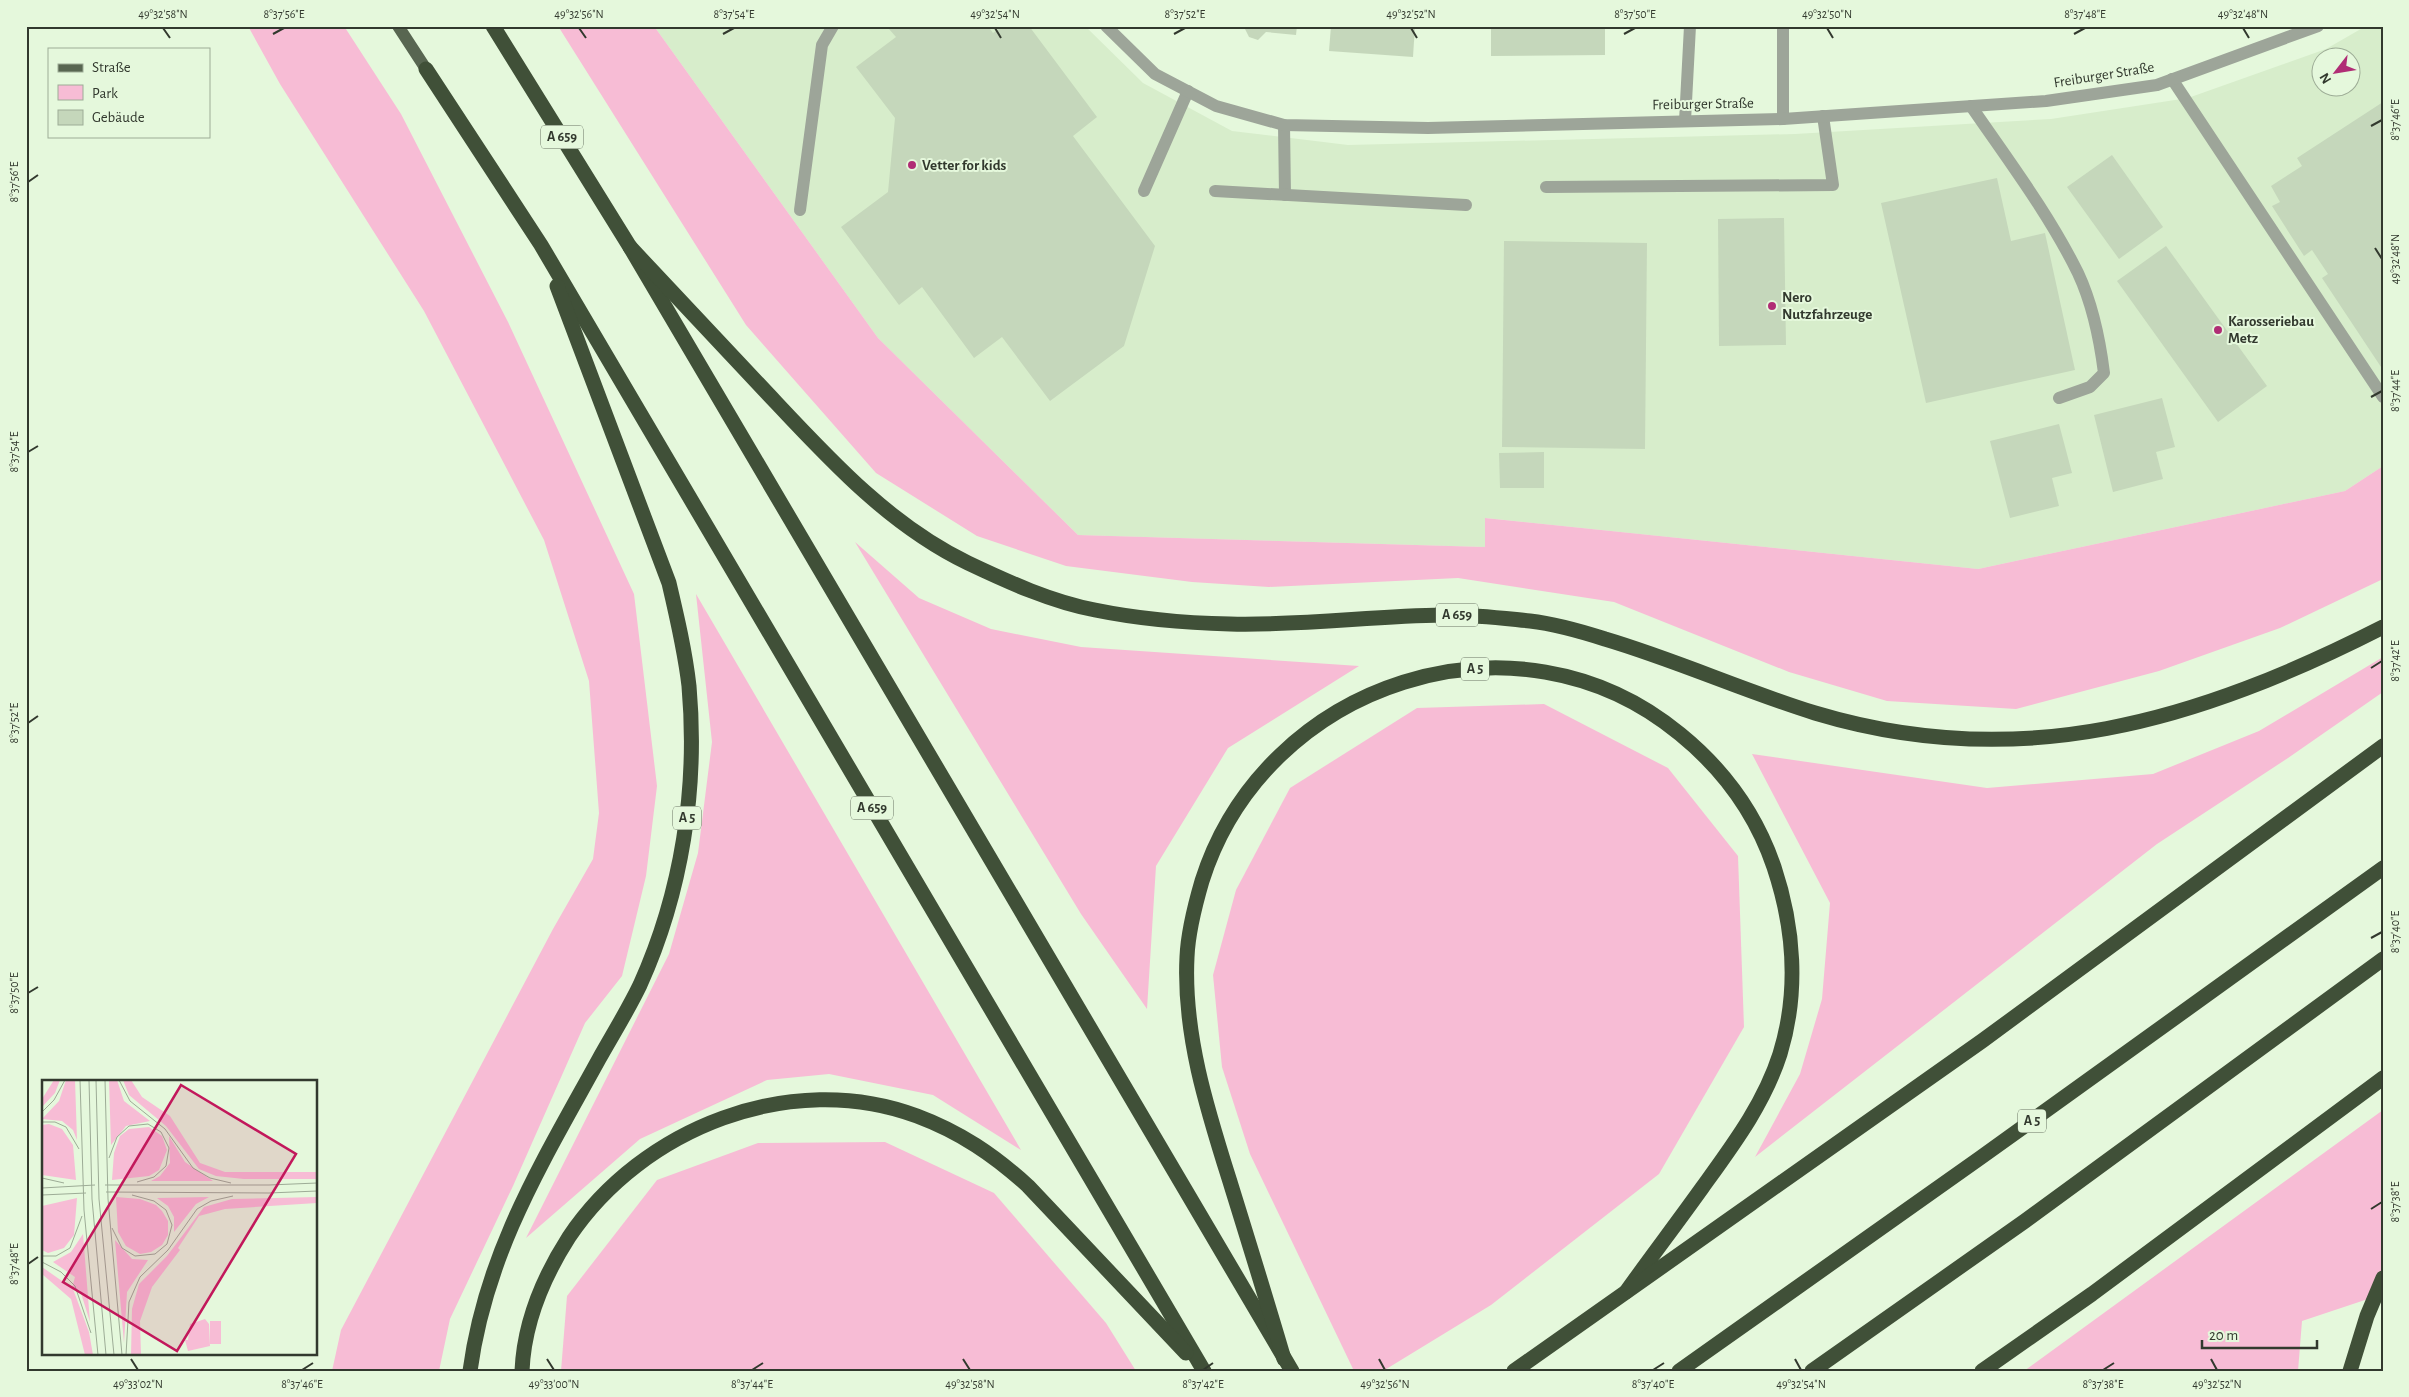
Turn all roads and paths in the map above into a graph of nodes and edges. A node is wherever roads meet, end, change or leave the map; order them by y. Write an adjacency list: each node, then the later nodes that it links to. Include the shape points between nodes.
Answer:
1 (398, 26): 8 (main road)
2 (493, 26): 23 (highway, A 659)
3 (833, 26): 21 (street, via 822,45)
4 (1106, 26): 10 (street, Freiburger Straße, via 1155,74)
5 (1690, 26): 14 (street)
6 (1783, 26): 13 (street)
7 (2318, 26): 9 (street, Freiburger Straße)
8 (426, 69): 22 (highway, A 659)
9 (2172, 79): 11 (street, Freiburger Straße, via 2157,85 2046,101); 24 (street)
10 (1188, 91): 15 (street, Freiburger Straße, via 1216,106); 17 (street)
11 (1971, 106): 12 (street, Freiburger Straße); 25 (street, via 2040,207 2079,274 2100,341 2104,373 2090,387)
12 (1823, 116): 13 (street, Freiburger Straße); 16 (street, via 1833,186)
13 (1783, 119): 14 (street, Freiburger Straße)
14 (1685, 121): 15 (street, Freiburger Straße, via 1428,128)
15 (1284, 125): 19 (street)
16 (1546, 188)
17 (1144, 191)
18 (1215, 191): 19 (street)
19 (1286, 195): 20 (street)
20 (1466, 205)
21 (800, 210)
22 (541, 245): 34 (highway, A 5, via 668,583 681,633 689,684 690,788 674,889 658,938 639,986 511,1224 494,1266); 36 (highway, A 659)
23 (630, 247): 26 (highway, A 659, via 815,444 883,508 963,560 1026,588 1091,610 1161,620 1233,624 1448,615 1558,625 1630,646 1813,712 1880,730 1946,739 1997,740 2058,737 2172,714 2290,671); 33 (highway, A 659)
24 (2383, 397)
25 (2059, 398)
26 (2383, 626)
27 (2383, 746): 32 (highway, via 1982,1041)
28 (2383, 868): 38 (highway, A 5)
29 (2383, 959): 39 (highway, via 2033,1215)
30 (2383, 1078): 40 (highway, via 2092,1294)
31 (2383, 1278): 41 (highway)
32 (1626, 1292): 33 (highway, A 5, via 1748,1125 1766,1090 1780,1052 1789,1013 1792,974 1790,933 1781,886 1751,816 1727,780 1666,722 1629,700 1591,683 1507,668 1464,669 1422,676 1382,689 1343,707 1308,730 1276,758 1248,791 1225,827 1207,865 1194,906 1187,956 1189,1014 1197,1067 1210,1119); 37 (highway)
33 (1288, 1365)
34 (470, 1371)
35 (522, 1371): 36 (highway, A 659, via 528,1327 540,1291 578,1224 610,1188 664,1146 699,1127 775,1104 814,1100 882,1106 916,1116 976,1144 1028,1186)
36 (1203, 1371)
37 (1514, 1371)
38 (1679, 1371)
39 (1812, 1371)
40 (1982, 1371)
41 (2350, 1371)

